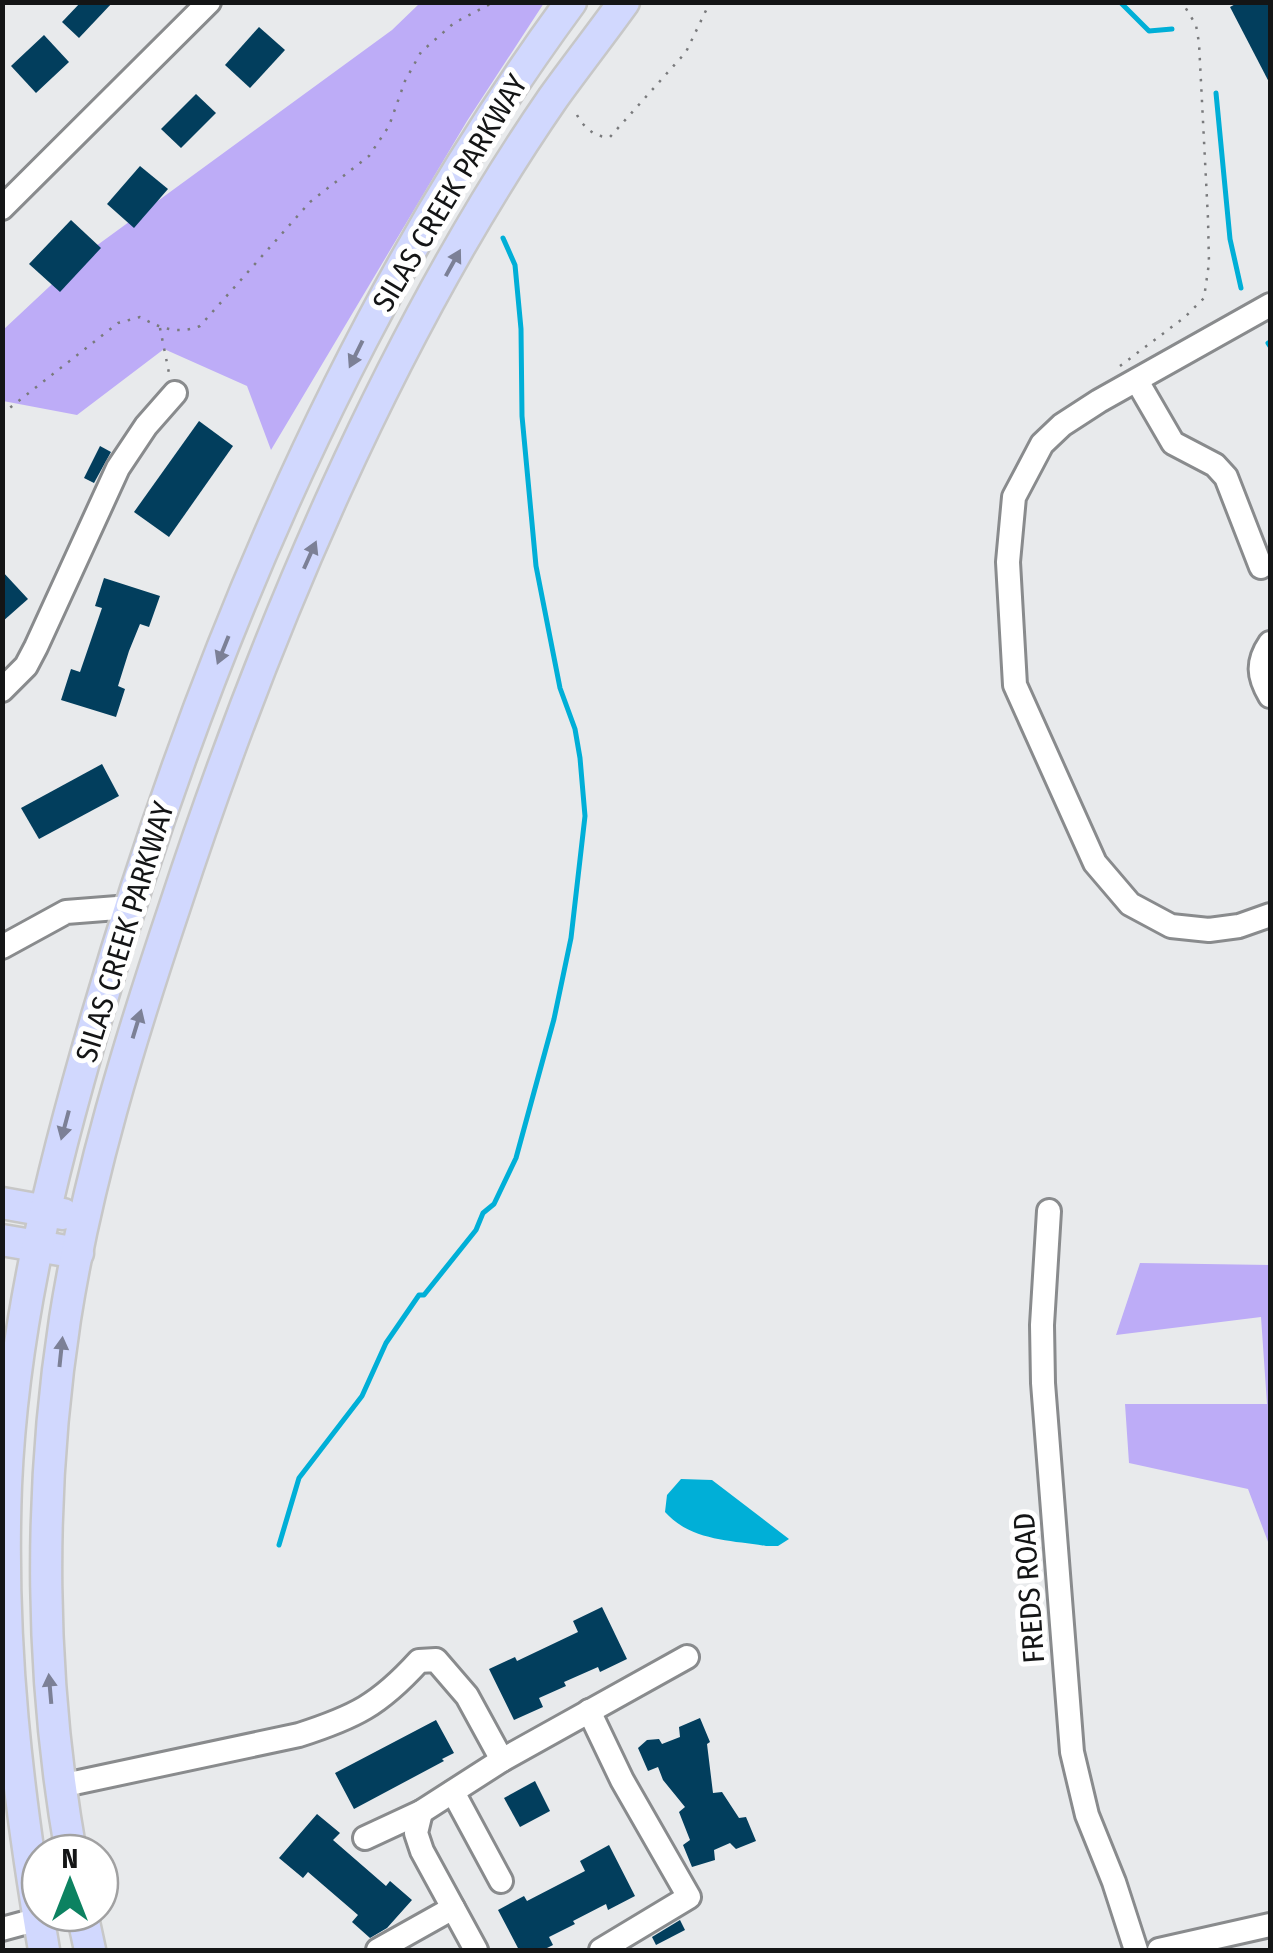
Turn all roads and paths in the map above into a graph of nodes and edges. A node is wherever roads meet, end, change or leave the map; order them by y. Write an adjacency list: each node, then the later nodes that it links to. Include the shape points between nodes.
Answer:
1 (209, 2): 8 (street)
2 (494, 2): 10 (path, via 422,52 369,156 310,202 200,326 186,332)
3 (570, 2): 14 (main road, SILAS CREEK PARKWAY, one-way to 14, via 415,241)
4 (624, 2): 15 (main road, SILAS CREEK PARKWAY, one-way to 4, via 478,219)
5 (710, 2): 7 (path, via 686,52 610,137 588,130)
6 (1182, 2): 11 (path, via 1199,43 1207,284 1204,298)
7 (577, 116)
8 (2, 208)
9 (1270, 305): 11 (street)
10 (160, 328): 12 (path); 13 (path, via 140,317 118,323)
11 (1127, 375): 16 (street, via 1173,443 1226,477); 21 (street, via 1042,444 1022,477 1008,562 1015,685 1095,863 1130,904 1171,926 1209,930)
12 (175, 394): 18 (street, via 123,459 36,648)
13 (2, 414)
14 (316, 437): 15 (main road); 20 (main road, SILAS CREEK PARKWAY, one-way to 20, via 207,688)
15 (354, 455): 26 (main road, SILAS CREEK PARKWAY, one-way to 15, via 118,1090 190,858)
16 (1261, 567)
17 (1270, 643): 19 (street, via 1259,670)
18 (2, 690)
19 (1270, 696)
20 (130, 907): 22 (street, via 66,912); 24 (main road, SILAS CREEK PARKWAY, one-way to 24)
21 (1270, 915)
22 (2, 946)
23 (2, 1203): 24 (main road)
24 (43, 1210): 26 (main road); 28 (main road, SILAS CREEK PARKWAY)
25 (1049, 1211): 47 (street, FREDS ROAD, via 1043,1383 1072,1752 1086,1815)
26 (86, 1220): 29 (main road, SILAS CREEK PARKWAY)
27 (2, 1240): 28 (main road)
28 (36, 1246): 29 (main road); 30 (main road, SILAS CREEK PARKWAY)
29 (78, 1253): 34 (main road, SILAS CREEK PARKWAY, one-way to 29, via 46,1553 50,1449)
30 (4, 1474): 37 (main road, SILAS CREEK PARKWAY, via 7,1697)
31 (687, 1657): 32 (street)
32 (588, 1711): 33 (street); 46 (street, via 689,1897)
33 (502, 1760): 34 (street, via 467,1696 436,1660 419,1661 389,1694 329,1725); 35 (street)
34 (60, 1786): 38 (main road, SILAS CREEK PARKWAY)
35 (453, 1792): 36 (street); 40 (street)
36 (421, 1812): 39 (street); 41 (street, via 416,1832 422,1851)
37 (24, 1833)
38 (68, 1833)
39 (365, 1838)
40 (501, 1882)
41 (453, 1908): 44 (street); 45 (street)
42 (1270, 1925): 43 (street)
43 (1171, 1949)
44 (378, 1950)
45 (476, 1950)
46 (601, 1950)
47 (1136, 1950)

